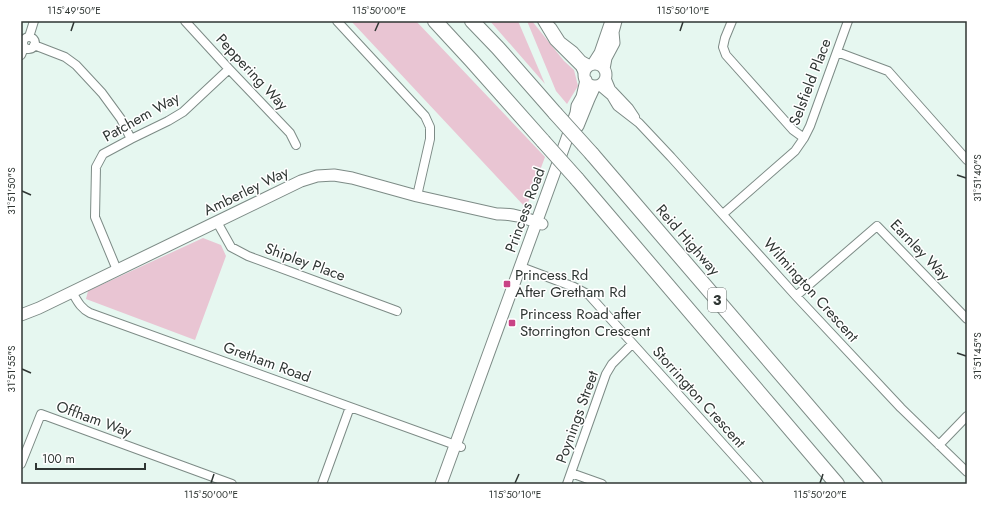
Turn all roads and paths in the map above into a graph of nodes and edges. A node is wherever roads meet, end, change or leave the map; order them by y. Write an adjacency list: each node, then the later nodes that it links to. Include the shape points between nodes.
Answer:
1 (34, 21): 12 (street)
2 (185, 21): 17 (street, Peppering Way)
3 (337, 21): 25 (street, via 425,116 430,127 430,139)
4 (435, 21): 51 (highway, 3, bridge, via 577,179)
5 (472, 21): 52 (highway, Reid Highway / 3, bridge, via 592,154)
6 (542, 21): 19 (street, Wilmington Crescent, via 554,41)
7 (546, 21): 16 (street, via 561,41 582,60)
8 (611, 21): 16 (main road, via 600,53)
9 (616, 21): 18 (main road, via 614,43 606,58)
10 (732, 21): 22 (street, via 723,47 726,56 793,130)
11 (848, 21): 15 (street, Selsfield Place)
12 (29, 37): 13 (street, via 33,39); 14 (street, via 23,39)
13 (34, 45): 14 (street); 21 (street, via 65,57 76,65 102,93)
14 (23, 52)
15 (837, 52): 22 (street, Selsfield Place); 24 (street, via 888,71)
16 (592, 64): 18 (main road, via 600,65); 19 (main road, via 585,70)
17 (229, 69): 21 (street, Patchem Way, via 183,112); 23 (street, Peppering Way, via 290,133)
18 (605, 73): 19 (main road, via 602,83); 20 (street, Wilmington Crescent, via 611,89)
19 (591, 82): 20 (street, Wilmington Crescent, via 611,96 618,106); 28 (main road, Princess Road, via 584,111)
20 (639, 123): 26 (street, Wilmington Crescent)
21 (131, 138): 30 (street, Patchem Way, via 103,154 96,167 95,216)
22 (804, 138): 26 (street, Selsfield Place, via 795,151)
23 (296, 145)
24 (967, 160)
25 (417, 196): 27 (main road, Amberley Way, via 352,178 317,176); 28 (main road, Amberley Way, via 497,214 506,213)
26 (723, 214): 32 (street, Wilmington Crescent)
27 (217, 222): 30 (main road, Amberley Way); 33 (street, Shipley Place, via 230,247 248,256)
28 (538, 226): 29 (main road, Princess Road)
29 (523, 268): 36 (street, Storrington Crescent, via 574,287 588,295); 40 (main road, Princess Road)
30 (117, 270): 31 (main road, Amberley Way)
31 (72, 292): 34 (main road, Amberley Way); 37 (street, Gretham Road, via 85,311)
32 (796, 296): 35 (street, Earnley Way, via 877,226); 39 (street, Wilmington Crescent, via 900,408)
33 (397, 311)
34 (21, 315)
35 (967, 319)
36 (632, 344): 43 (street, Poynings Street, via 612,364 606,374); 50 (street, Storrington Crescent)
37 (350, 407): 40 (street, Gretham Road); 45 (street)
38 (967, 416): 39 (street)
39 (939, 445): 42 (street, Wilmington Crescent)
40 (458, 446): 46 (main road, Princess Road); 47 (main road, Princess Road)
41 (21, 464): 44 (street, Offham Way, via 41,414)
42 (967, 472)
43 (571, 473): 48 (street, Poynings Street); 49 (street)
44 (232, 484)
45 (322, 484)
46 (442, 484)
47 (449, 484)
48 (567, 484)
49 (602, 484)
50 (759, 484)
51 (837, 484)
52 (875, 484)

